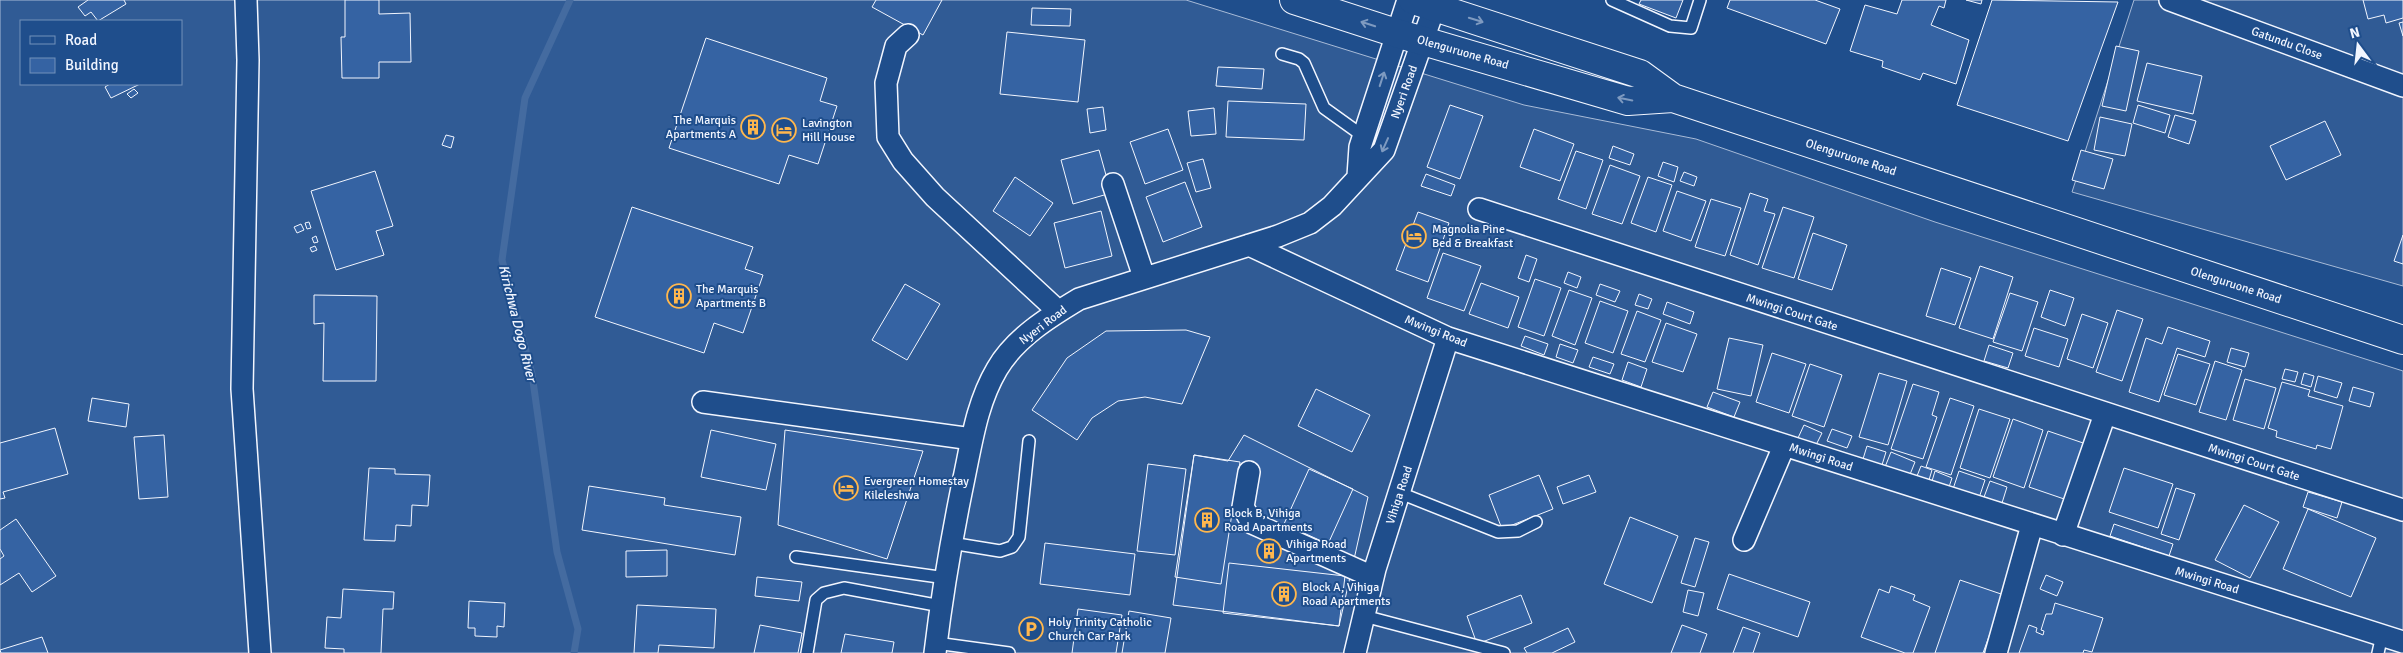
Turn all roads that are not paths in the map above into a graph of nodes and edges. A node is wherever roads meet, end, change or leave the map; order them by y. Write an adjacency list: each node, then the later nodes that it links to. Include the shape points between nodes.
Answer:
1 (246, 0): 44 (street, via 248,60 242,389)
2 (1294, 0): 8 (street, Olenguruone Road, one-way to 2)
3 (1408, 0): 8 (street, Nyeri Road)
4 (1612, 0): 5 (lane, via 1670,26 1691,28)
5 (1700, 0)
6 (2170, 0): 12 (street, Gatundu Close)
7 (1428, 2): 10 (street, Nyeri Road); 13 (street, one-way to 13, via 1640,74)
8 (1396, 33): 10 (street, Olenguruone Road); 14 (street, Nyeri Road, one-way to 8)
9 (908, 35): 20 (street, via 896,46 886,83 888,137 903,161 935,197)
10 (1423, 40): 13 (street, Olenguruone Road, one-way to 10, via 1628,100); 15 (street, Nyeri Road, one-way to 15, via 1384,150)
11 (1282, 54): 14 (lane, via 1304,63 1324,108)
12 (2403, 86)
13 (1673, 98): 22 (street, Olenguruone Road)
14 (1363, 136): 15 (street, Nyeri Road)
15 (1358, 176): 18 (street, Nyeri Road, via 1332,206 1310,223)
16 (1113, 184): 19 (street)
17 (1479, 209): 24 (street, Mwingi Court Gate)
18 (1249, 245): 19 (street, Nyeri Road); 21 (street, Mwingi Road)
19 (1144, 277): 20 (street, Nyeri Road, via 1079,298)
20 (1058, 311): 25 (street, Nyeri Road, via 1021,339 997,369 978,410)
21 (1448, 338): 27 (street, Mwingi Road); 29 (street, Vihiga Road)
22 (2403, 340)
23 (703, 402): 25 (street)
24 (2105, 414): 30 (street, Mwingi Court Gate); 33 (street)
25 (972, 439): 35 (street, Nyeri Road)
26 (1029, 441): 35 (lane, via 1019,537 1012,547 1000,551)
27 (1784, 446): 32 (street, Mwingi Road); 34 (street)
28 (1249, 472): 37 (street, via 1243,507 1252,523)
29 (1400, 493): 31 (lane, via 1498,532 1518,531); 37 (street, Vihiga Road)
30 (2403, 510)
31 (1536, 522)
32 (2032, 525): 33 (street, Mwingi Road); 49 (street)
33 (2063, 535): 42 (street, Mwingi Road)
34 (1744, 540)
35 (951, 543): 38 (street, Nyeri Road)
36 (796, 557): 38 (lane)
37 (1373, 577): 40 (street, Vihiga Road)
38 (946, 578): 39 (street, Nyeri Road)
39 (941, 606): 43 (street, Nyeri Road); 45 (lane, via 844,588 824,593 816,600)
40 (1364, 616): 47 (street, Vihiga Road); 48 (lane)
41 (2403, 642): 42 (street, Mwingi Road)
42 (2380, 644)
43 (935, 648): 46 (lane)
44 (260, 653)
45 (807, 653)
46 (1004, 653)
47 (1355, 653)
48 (1504, 653)
49 (1996, 653)

